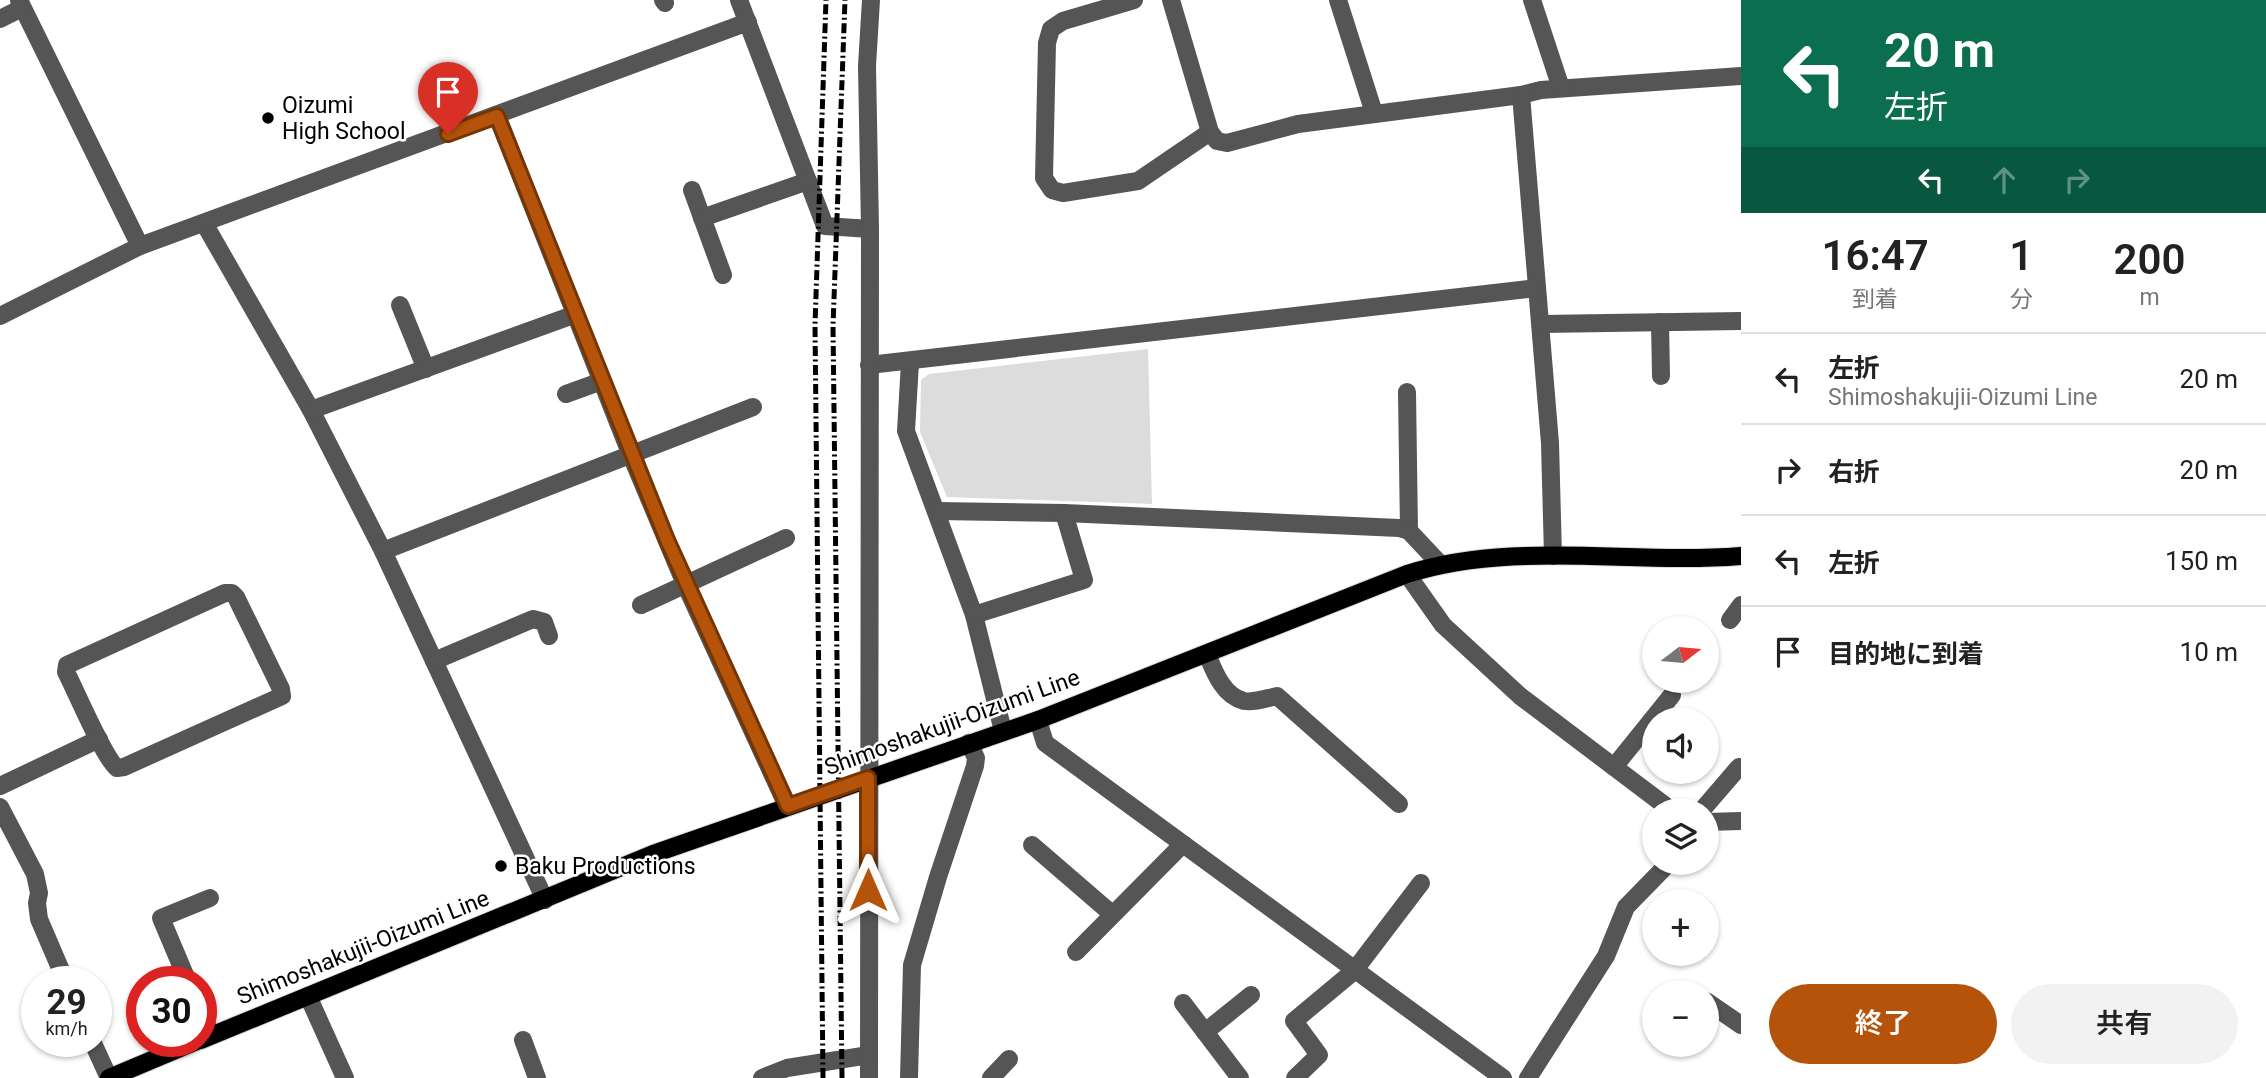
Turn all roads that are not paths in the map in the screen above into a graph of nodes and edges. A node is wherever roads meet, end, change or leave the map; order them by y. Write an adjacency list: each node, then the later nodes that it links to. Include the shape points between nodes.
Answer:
1 (739, 0): 9 (street)
2 (872, 0): 20 (street, via 867,66)
3 (1134, 0): 15 (street, via 1063,21 1051,29 1044,178 1052,190 1063,193 1138,181)
4 (1171, 0): 15 (street)
5 (1338, 0): 13 (street)
6 (1532, 0): 11 (street)
7 (20, 4): 8 (street); 21 (street)
8 (0, 19)
9 (748, 22): 14 (street); 16 (street)
10 (1741, 76): 11 (street)
11 (1561, 88): 12 (street)
12 (1521, 95): 13 (street); 23 (street)
13 (1374, 113): 15 (street, via 1298,124 1227,144)
14 (497, 116): 19 (street); 25 (street)
15 (1210, 132)
16 (808, 181): 18 (street); 20 (street, via 825,226)
17 (691, 190): 18 (street)
18 (702, 218): 22 (street)
19 (204, 223): 21 (street); 38 (street)
20 (870, 229): 31 (street)
21 (140, 246): 26 (street)
22 (723, 275)
23 (1537, 288): 29 (street); 30 (street)
24 (400, 304): 32 (street)
25 (576, 314): 32 (street); 34 (street)
26 (0, 316)
27 (1741, 321): 28 (street)
28 (1660, 322): 29 (street); 33 (street)
29 (1541, 324): 45 (street)
30 (910, 362): 31 (street); 40 (street, via 906,431)
31 (869, 365): 64 (street)
32 (426, 369): 38 (street)
33 (1661, 376)
34 (602, 381): 36 (street); 39 (street)
35 (1407, 392): 42 (street)
36 (566, 394)
37 (753, 407): 39 (street)
38 (311, 410): 44 (street)
39 (630, 453): 44 (street); 49 (street)
40 (936, 511): 41 (street); 52 (street)
41 (1065, 513): 42 (street); 52 (street, via 1084,580)
42 (1409, 531): 47 (street)
43 (786, 538): 49 (street)
44 (383, 551): 56 (street)
45 (1553, 556): 46 (main road, Shimoshakujii-Oizumi Line, via 1675,560); 47 (main road, Shimoshakujii-Oizumi Line)
46 (1741, 556)
47 (1440, 564): 48 (main road, Shimoshakujii-Oizumi Line)
48 (1407, 574): 55 (main road, Shimoshakujii-Oizumi Line); 62 (street, via 1443,625 1520,696)
49 (685, 584): 50 (street); 69 (street)
50 (641, 605)
51 (1741, 605): 53 (street)
52 (974, 615): 59 (street)
53 (1730, 620)
54 (549, 636): 56 (street, via 544,622 533,619)
55 (1207, 654): 58 (main road, Shimoshakujii-Oizumi Line); 68 (street, via 1227,692 1243,701 1278,696)
56 (434, 661): 78 (street)
57 (1672, 695): 62 (street)
58 (1038, 720): 59 (main road, Shimoshakujii-Oizumi Line); 73 (street, via 1045,743)
59 (1003, 731): 61 (main road, Shimoshakujii-Oizumi Line)
60 (99, 739): 60 (street, via 113,765 124,767 282,696 232,593 67,665 66,672); 65 (street)
61 (969, 743): 64 (main road, Shimoshakujii-Oizumi Line); 102 (street, via 975,766 912,965)
62 (1614, 767): 66 (street)
63 (1739, 767): 67 (street)
64 (868, 778): 69 (main road, Shimoshakujii-Oizumi Line); 92 (street)
65 (0, 786)
66 (1655, 798)
67 (1719, 798)
68 (1399, 804)
69 (788, 806): 78 (main road, Shimoshakujii-Oizumi Line, via 653,854)
70 (0, 807): 81 (street, via 35,874 39,919)
71 (1719, 820): 72 (street)
72 (1741, 821)
73 (1183, 844): 79 (street); 83 (street)
74 (1032, 845): 79 (street)
75 (1657, 875): 107 (street, via 1626,907 1606,956)
76 (1421, 883): 83 (street)
77 (210, 898): 82 (street, via 161,918)
78 (545, 900): 85 (main road, Shimoshakujii-Oizumi Line)
79 (1112, 914): 80 (street)
80 (1076, 952)
81 (59, 966)
82 (181, 966)
83 (1354, 971): 105 (street, via 1294,1021 1319,1055); 106 (street)
84 (1251, 995): 89 (street)
85 (308, 996): 90 (main road, Shimoshakujii-Oizumi Line); 98 (street)
86 (1183, 1003): 89 (street)
87 (1719, 1010): 88 (street)
88 (1741, 1025)
89 (1205, 1032): 104 (street)
90 (217, 1033)
91 (523, 1040): 99 (street)
92 (869, 1055): 96 (street); 101 (street)
93 (99, 1057): 97 (street)
94 (160, 1057): 97 (main road, Shimoshakujii-Oizumi Line)
95 (1009, 1059): 103 (street)
96 (788, 1073): 100 (street)
97 (109, 1078)
98 (345, 1078)
99 (537, 1078)
100 (762, 1078)
101 (869, 1078)
102 (909, 1078)
103 (991, 1078)
104 (1240, 1078)
105 (1295, 1078)
106 (1503, 1078)
107 (1528, 1078)

